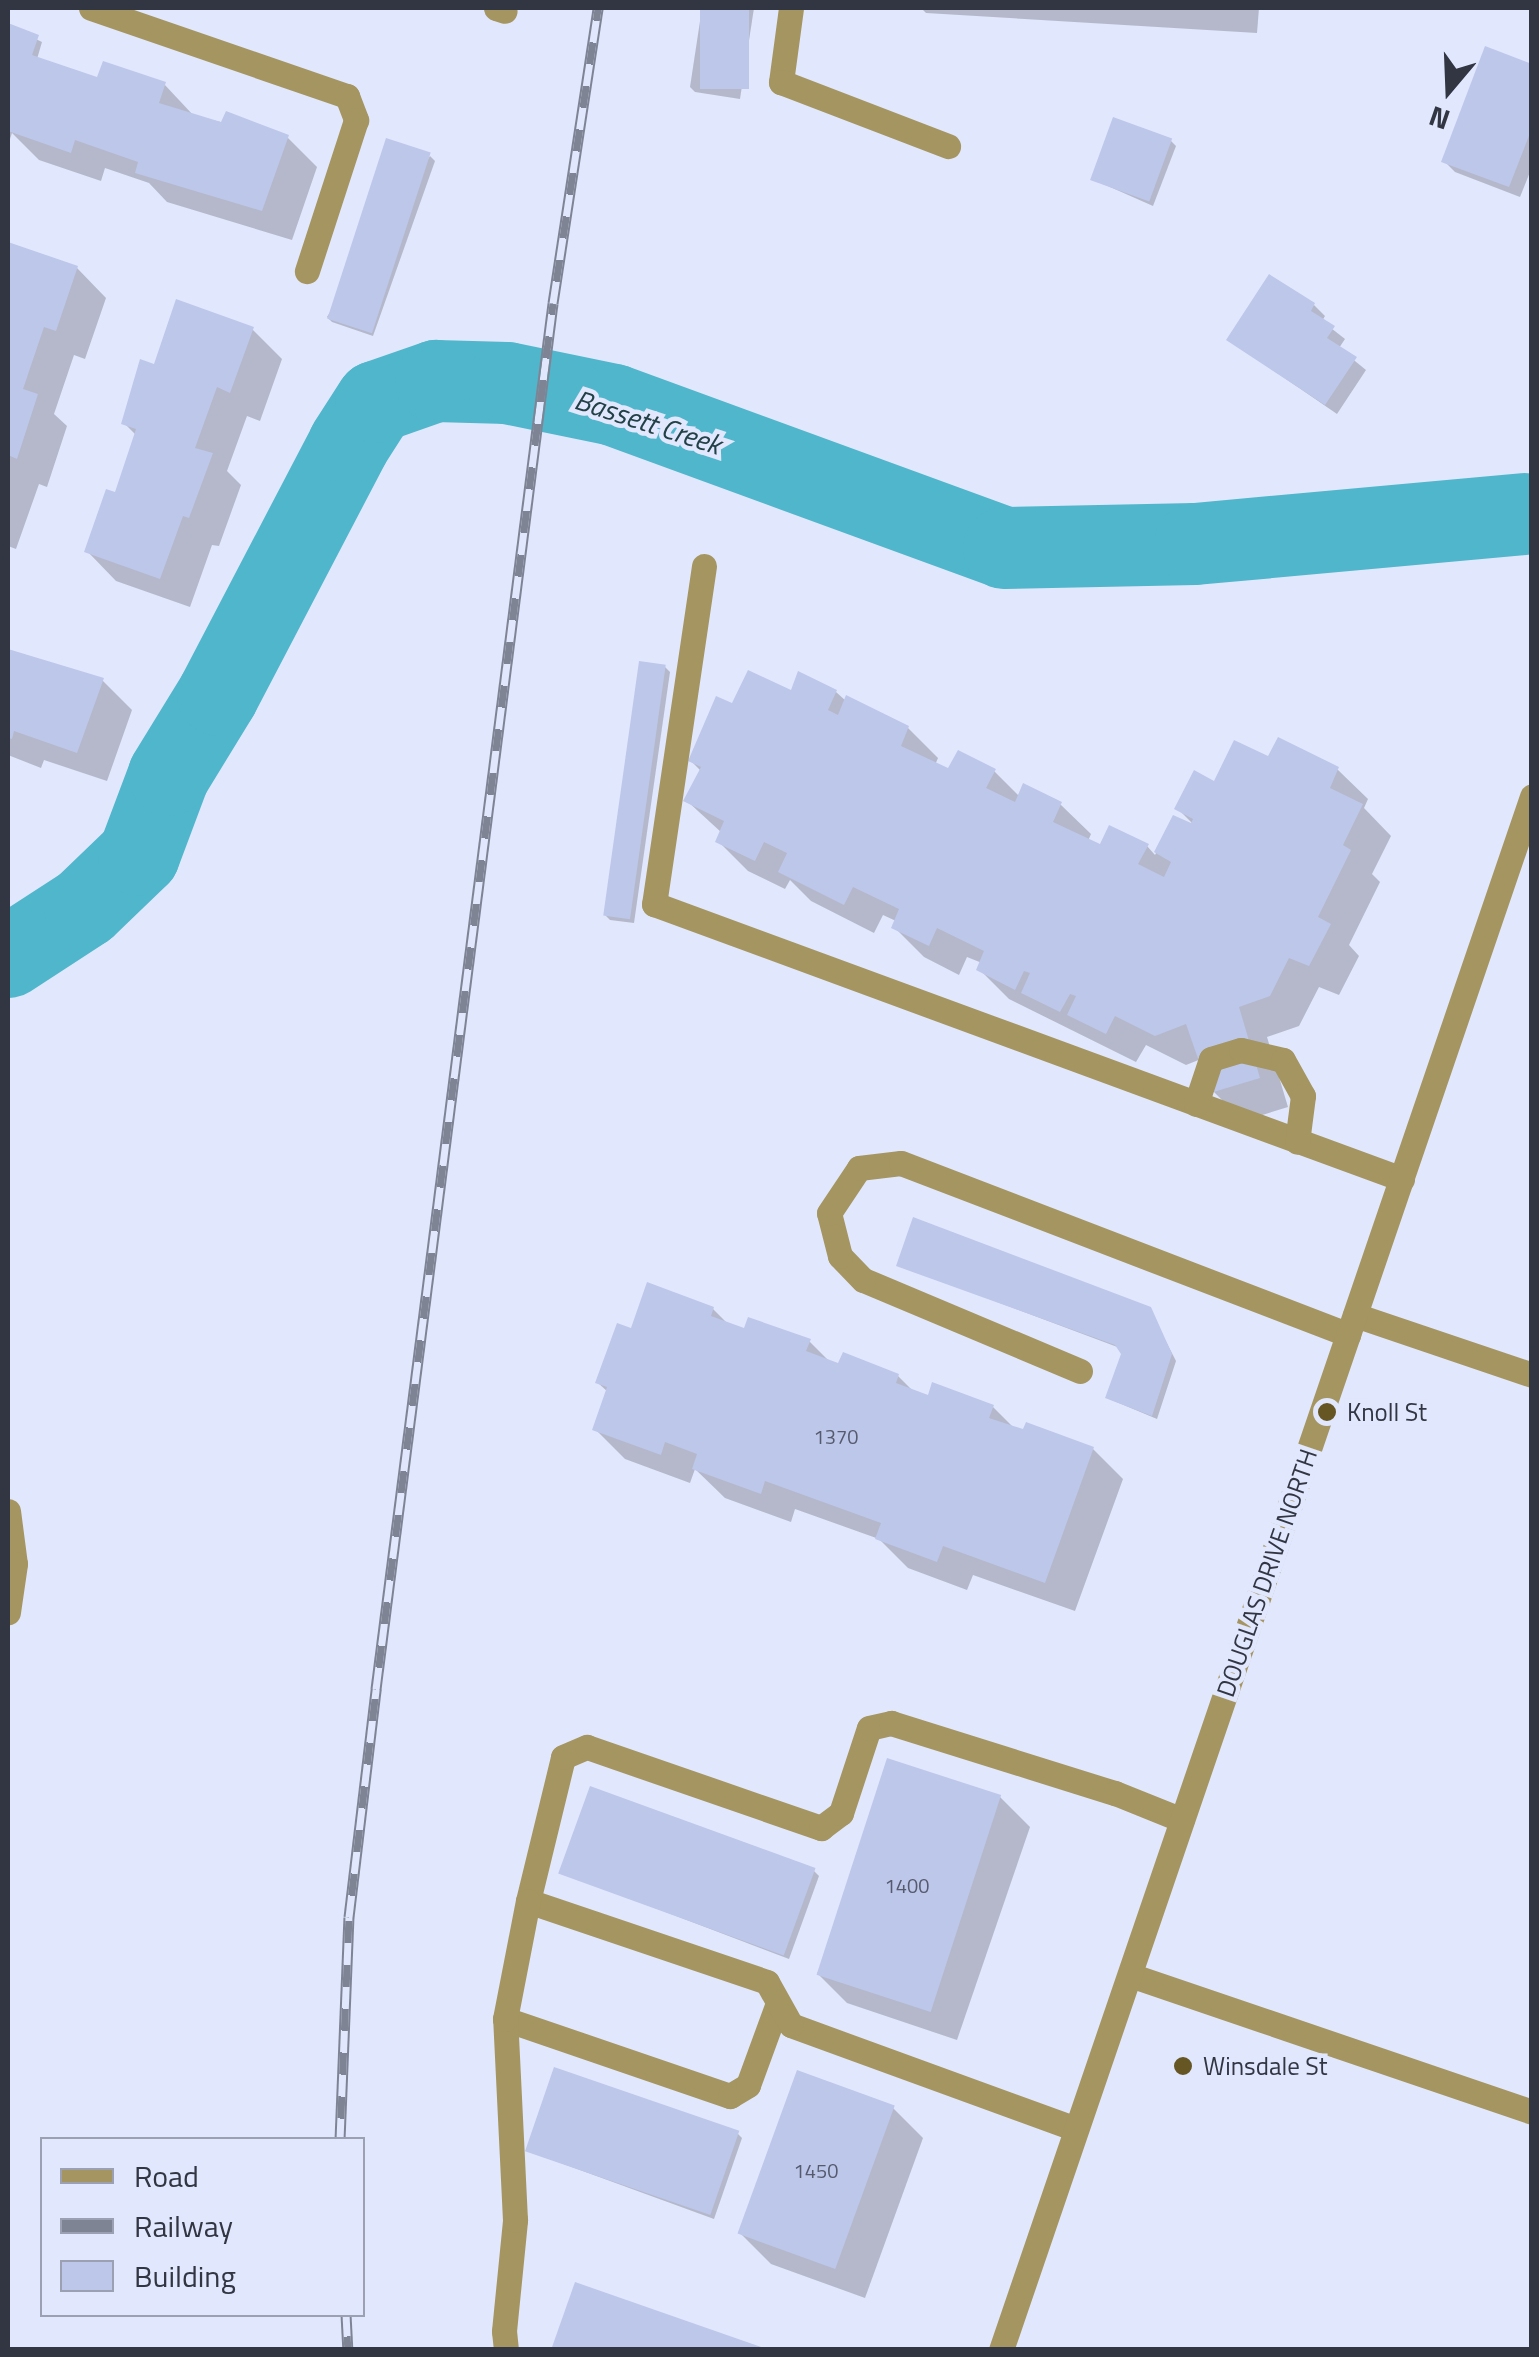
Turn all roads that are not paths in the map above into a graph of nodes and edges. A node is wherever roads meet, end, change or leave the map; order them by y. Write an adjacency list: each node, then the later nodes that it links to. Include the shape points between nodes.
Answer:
1 (91, 8): 4 (street, via 347,96 356,120)
2 (792, 8): 3 (street, via 781,82)
3 (948, 146)
4 (307, 271)
5 (704, 566): 7 (street, via 654,904)
6 (1532, 796): 9 (street, DOUGLAS DRIVE NORTH)
7 (1196, 1104): 8 (street); 8 (street, via 1211,1059 1240,1050 1283,1060 1303,1096)
8 (1298, 1142): 9 (street)
9 (1402, 1180): 10 (street, DOUGLAS DRIVE NORTH)
10 (1352, 1325): 11 (street, via 902,1164 859,1168 829,1213 840,1256 863,1280); 12 (street); 15 (street, DOUGLAS DRIVE NORTH)
11 (1080, 1372)
12 (1532, 1375)
13 (8, 1511): 14 (street, via 15,1564)
14 (8, 1612)
15 (1182, 1820): 16 (street, via 891,1722 869,1728 841,1813 820,1828 587,1748 563,1757); 17 (street, DOUGLAS DRIVE NORTH)
16 (528, 1901): 18 (street, via 766,1982); 19 (street)
17 (1130, 1975): 20 (street); 21 (street, DOUGLAS DRIVE NORTH)
18 (778, 2003): 19 (street, via 748,2085 730,2096); 21 (street, via 790,2025)
19 (505, 2019): 22 (street, via 516,2220)
20 (1532, 2112)
21 (1076, 2128): 23 (street, DOUGLAS DRIVE NORTH)
22 (506, 2350)
23 (1001, 2350)

